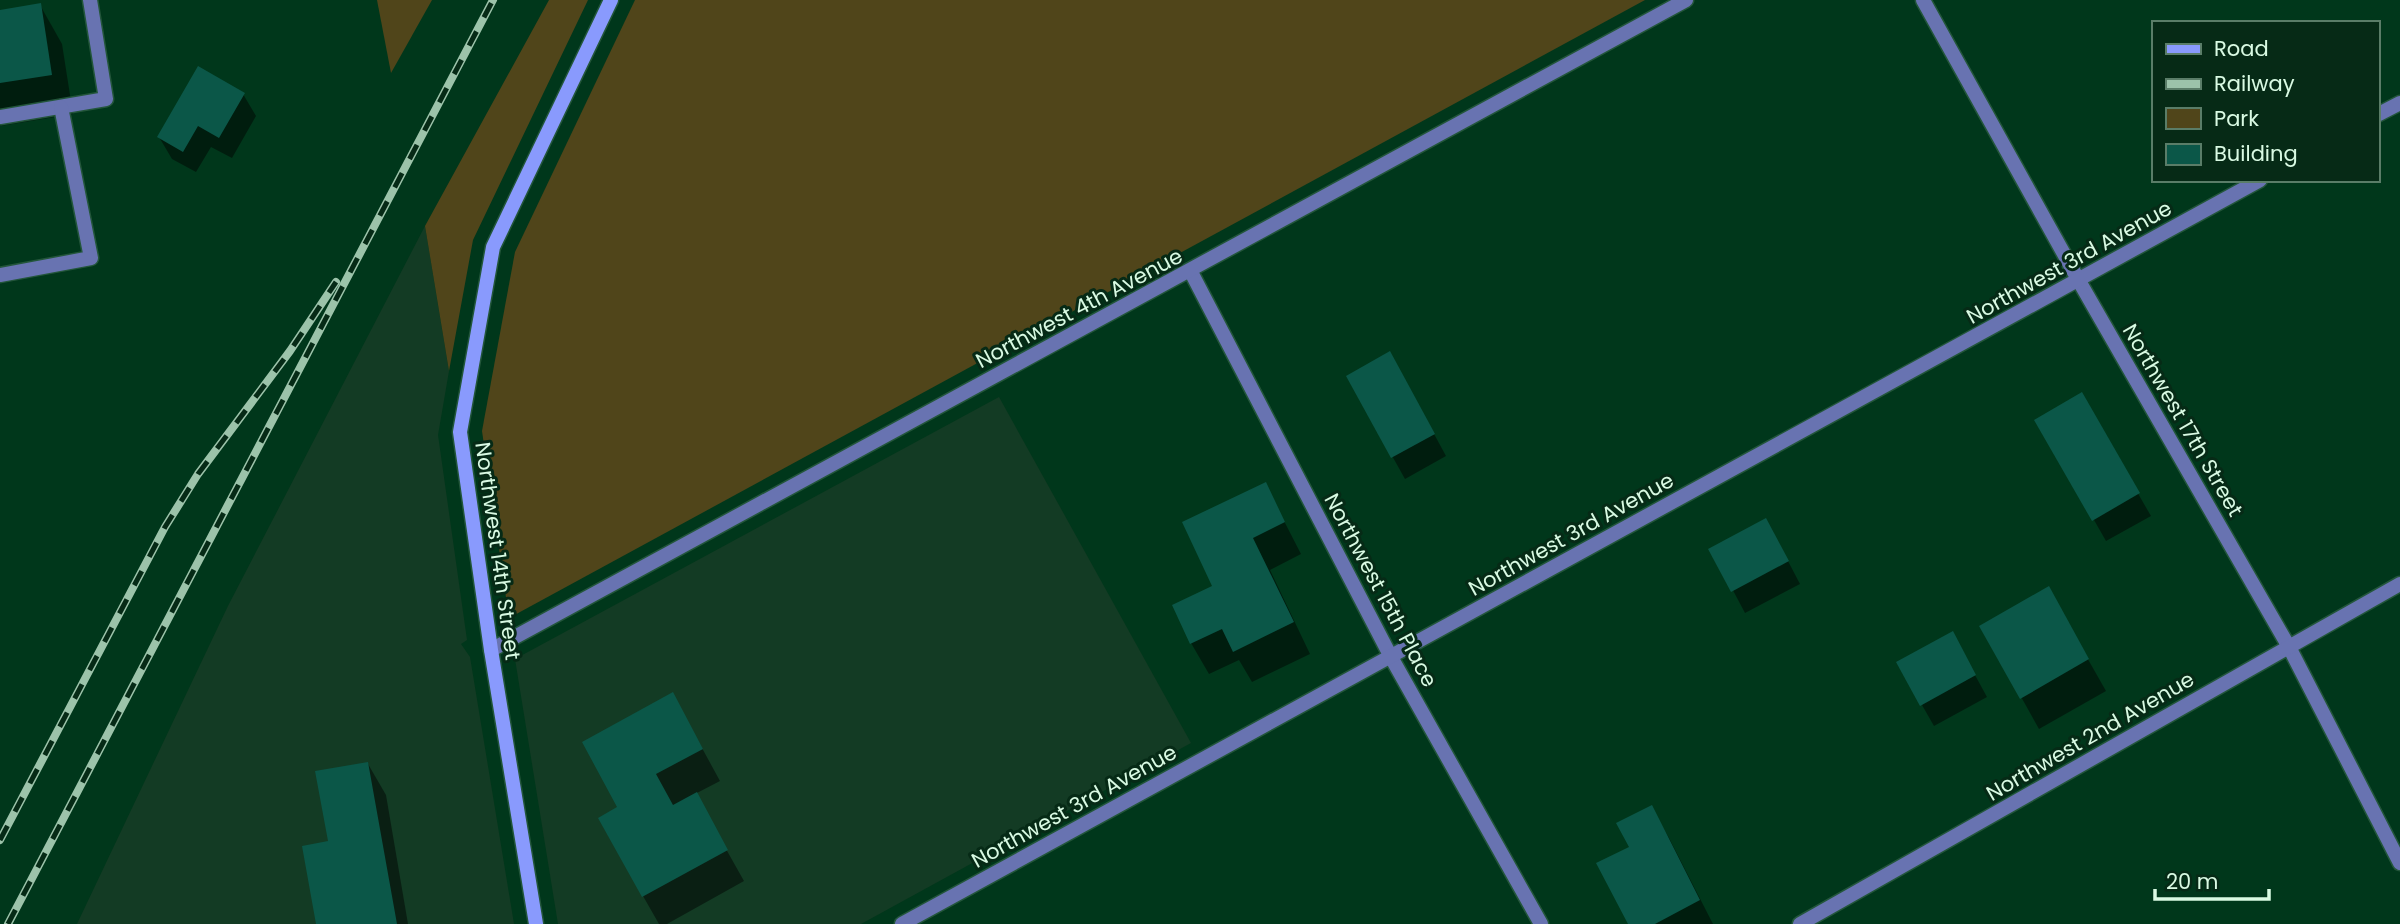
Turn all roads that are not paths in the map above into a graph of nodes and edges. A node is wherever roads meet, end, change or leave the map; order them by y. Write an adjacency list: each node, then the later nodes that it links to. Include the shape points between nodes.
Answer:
1 (90, 0): 6 (street, via 106,99)
2 (611, 0): 15 (street, Northwest 14th Street, via 494,247 489,274 460,432)
3 (1686, 0): 10 (street, Northwest 4th Avenue)
4 (1923, 0): 12 (street, Northwest 17th Street)
5 (2400, 103): 7 (street)
6 (61, 107): 8 (street); 11 (street, via 90,258)
7 (2379, 114)
8 (0, 117)
9 (2256, 182): 12 (street, Northwest 3rd Avenue)
10 (1191, 272): 15 (street, Northwest 4th Avenue); 16 (street, Northwest 15th Place)
11 (0, 275)
12 (2079, 281): 14 (street, Northwest 17th Street); 16 (street, Northwest 3rd Avenue)
13 (2400, 584): 14 (street, Northwest 2nd Avenue)
14 (2289, 647): 17 (street, Northwest 17th Street); 21 (street, Northwest 2nd Avenue)
15 (491, 650): 18 (street, Northwest 14th Street)
16 (1391, 657): 19 (street, Northwest 3rd Avenue); 20 (street, Northwest 15th Place)
17 (2400, 863)
18 (536, 924)
19 (902, 924)
20 (1541, 924)
21 (1800, 924)

